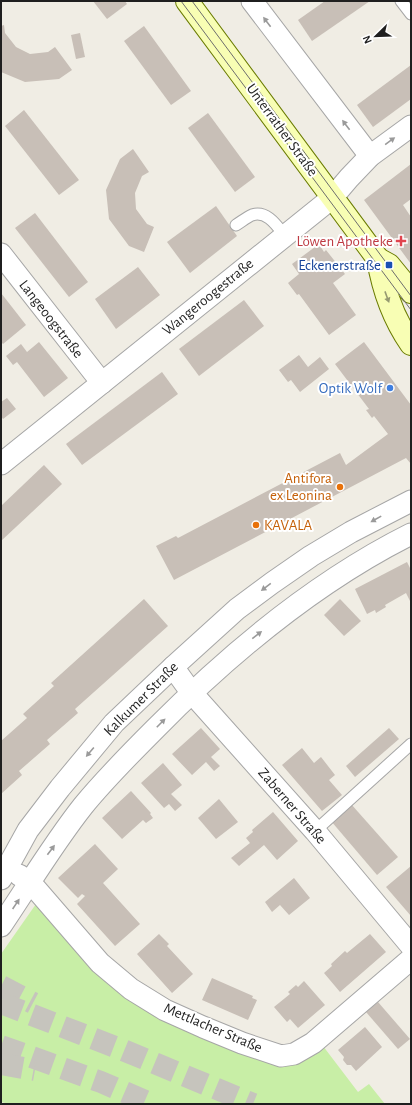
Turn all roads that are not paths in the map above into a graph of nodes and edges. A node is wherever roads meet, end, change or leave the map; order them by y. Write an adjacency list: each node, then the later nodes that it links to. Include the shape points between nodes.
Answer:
1 (187, 1): 7 (main road, Unterrather Straße)
2 (252, 1): 6 (street, one-way to 2)
3 (401, 1): 4 (lane)
4 (411, 14)
5 (411, 126): 6 (street, Wangeroogestraße, one-way to 5)
6 (370, 156): 7 (street, Wangeroogestraße)
7 (332, 198): 9 (street, Wangeroogestraße); 11 (main road, Unterrather Straße)
8 (236, 225): 9 (lane, via 253,215 263,215 273,220)
9 (285, 236): 14 (street, Wangeroogestraße)
10 (1, 254): 14 (street, Langeoogstraße)
11 (378, 259): 12 (main road, Unterrather Straße, via 389,265); 13 (main road, Unterrather Straße, one-way to 13, via 383,286 392,311)
12 (411, 292)
13 (411, 344)
14 (102, 383): 15 (street, Wangeroogestraße)
15 (1, 464)
16 (411, 501): 18 (street, Kalkumer Straße, one-way to 18, via 318,552 272,582 237,609)
17 (411, 534): 19 (street, Kalkumer Straße, one-way to 17, via 253,638 298,604 380,549)
18 (173, 667): 19 (street, Zaberner Straße); 22 (street, Kalkumer Straße, one-way to 22, via 114,723 28,830)
19 (191, 692): 21 (street, Zaberner Straße); 23 (street, Kalkumer Straße, one-way to 19, via 84,805)
20 (411, 744): 21 (lane)
21 (315, 831): 25 (street, Zaberner Straße)
22 (4, 873): 23 (street, Kalkumer Straße)
23 (30, 882): 24 (street, Kalkumer Straße, one-way to 23); 26 (street, Mettlacher Straße, via 100,963 131,989 165,1010 203,1027 281,1056 294,1054 313,1043)
24 (1, 926)
25 (411, 946)
26 (411, 959)

